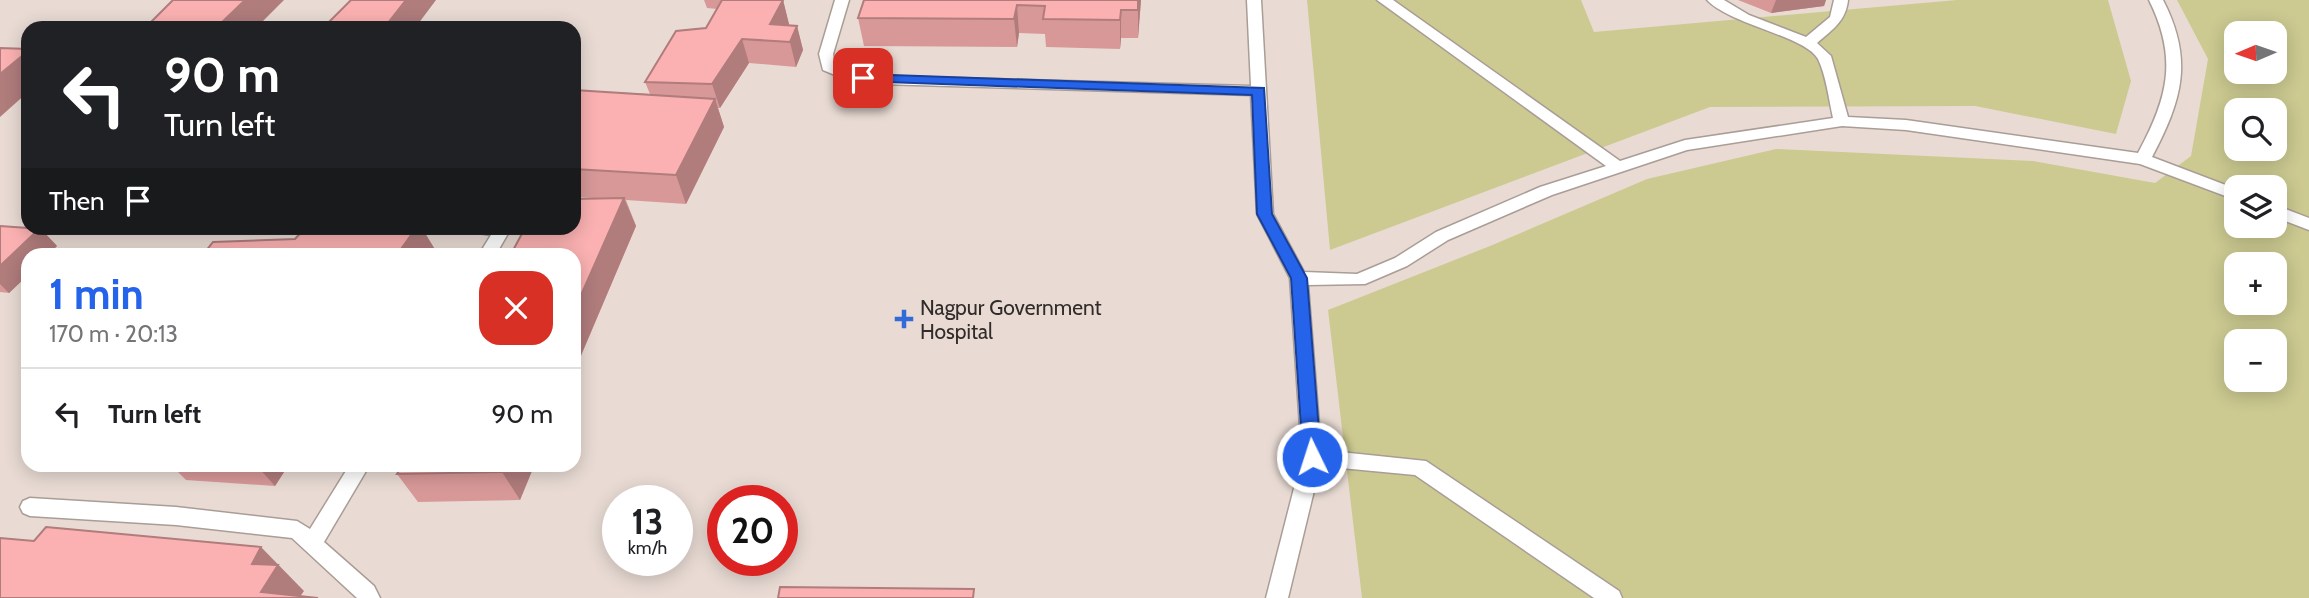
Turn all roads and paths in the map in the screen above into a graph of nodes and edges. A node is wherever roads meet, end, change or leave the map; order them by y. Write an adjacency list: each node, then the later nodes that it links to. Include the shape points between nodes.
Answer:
1 (842, 0): 8 (lane, via 826,54 828,67 847,76)
2 (1254, 0): 8 (lane)
3 (1384, 0): 11 (lane)
4 (1714, 0): 7 (lane, via 1744,18)
5 (1841, 0): 7 (lane, via 1835,20)
6 (2156, 0): 10 (lane, via 2174,40 2175,87)
7 (1808, 43): 9 (lane, via 1824,56)
8 (1259, 91): 15 (lane, via 1265,214)
9 (1842, 121): 10 (lane, via 1906,125); 11 (lane, via 1685,145)
10 (2143, 159): 12 (lane)
11 (1618, 167): 15 (lane, via 1545,191 1359,279)
12 (2224, 190)
13 (2287, 216): 14 (lane)
14 (2309, 224)
15 (1299, 278): 16 (lane)
16 (1312, 457): 21 (lane); 22 (lane, via 1419,467)
17 (355, 472): 19 (lane)
18 (30, 507): 19 (lane, via 176,516 297,530)
19 (312, 543): 20 (lane)
20 (369, 598)
21 (1277, 598)
22 (1611, 598)

